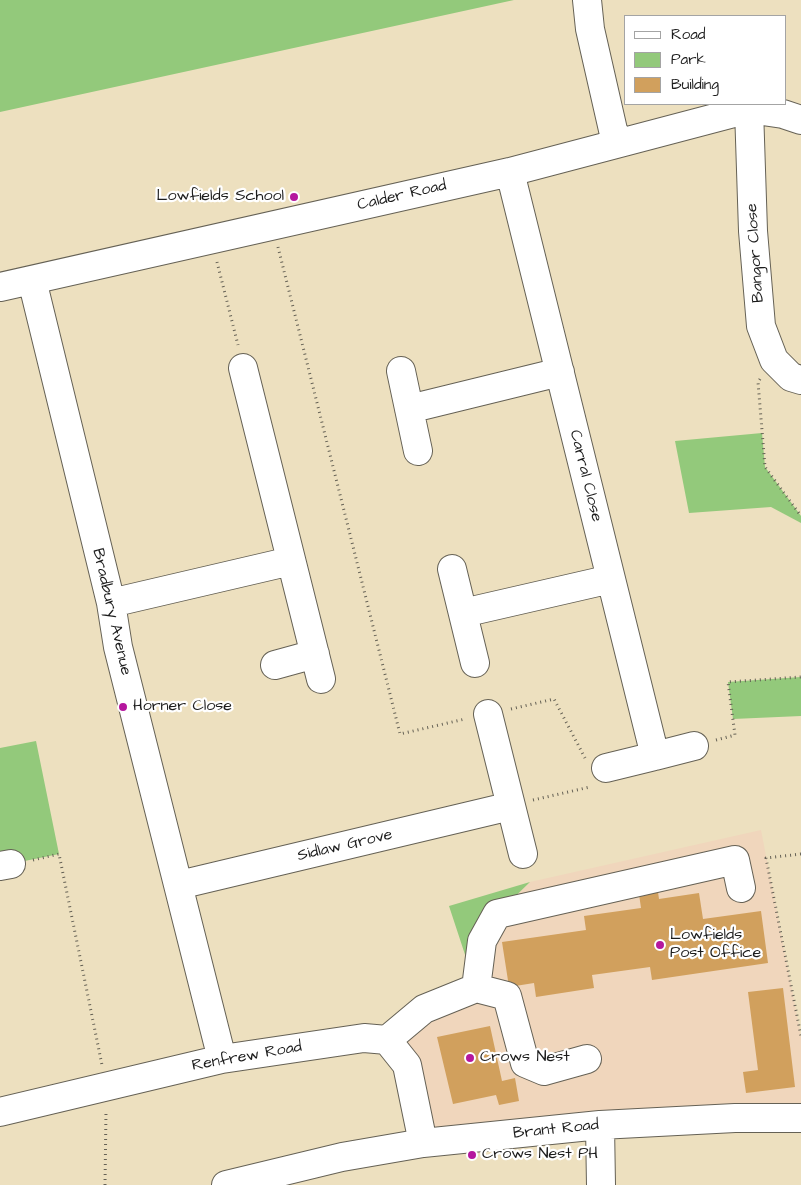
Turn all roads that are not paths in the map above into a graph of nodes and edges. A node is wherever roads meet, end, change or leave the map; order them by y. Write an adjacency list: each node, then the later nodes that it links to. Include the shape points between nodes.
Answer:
1 (587, 0): 4 (street, via 590,29 613,130)
2 (749, 109): 3 (street, Calder Road); 4 (street, Calder Road); 11 (street, Bangor Close, via 761,326 774,360 791,377)
3 (801, 120)
4 (619, 143): 5 (street, Calder Road)
5 (510, 172): 6 (street, Calder Road); 10 (street, Carral Close)
6 (32, 280): 7 (street, Calder Road); 17 (street, Bradbury Avenue)
7 (0, 287)
8 (243, 368): 14 (street)
9 (401, 371): 12 (street)
10 (560, 372): 12 (street); 16 (street, Carral Close)
11 (801, 380)
12 (409, 409): 13 (street)
13 (418, 451)
14 (292, 561): 17 (street); 20 (street, via 318,667)
15 (452, 569): 18 (street)
16 (611, 579): 18 (street); 23 (street, Carral Close)
17 (110, 603): 27 (street, Bradbury Avenue, via 118,647)
18 (463, 613): 19 (street)
19 (475, 663)
20 (275, 665)
21 (488, 714): 25 (street)
22 (694, 746): 23 (street)
23 (655, 756): 24 (street)
24 (596, 763)
25 (511, 806): 26 (street); 27 (street, Sidlaw Grove)
26 (523, 854)
27 (180, 885): 31 (street, Bradbury Avenue)
28 (741, 888): 29 (street, via 735,860 497,914 482,941)
29 (476, 988): 30 (street, via 424,1009); 32 (street, via 507,996 525,1063 544,1071)
30 (387, 1040): 31 (street, Renfrew Road, via 364,1038); 36 (street, via 407,1065)
31 (222, 1059): 33 (street, Renfrew Road)
32 (587, 1059)
33 (0, 1112)
34 (801, 1118): 35 (street, Brant Road)
35 (600, 1125): 36 (street, Brant Road); 38 (street)
36 (423, 1143): 37 (street, Brant Road, via 342,1157)
37 (228, 1185)
38 (601, 1185)

